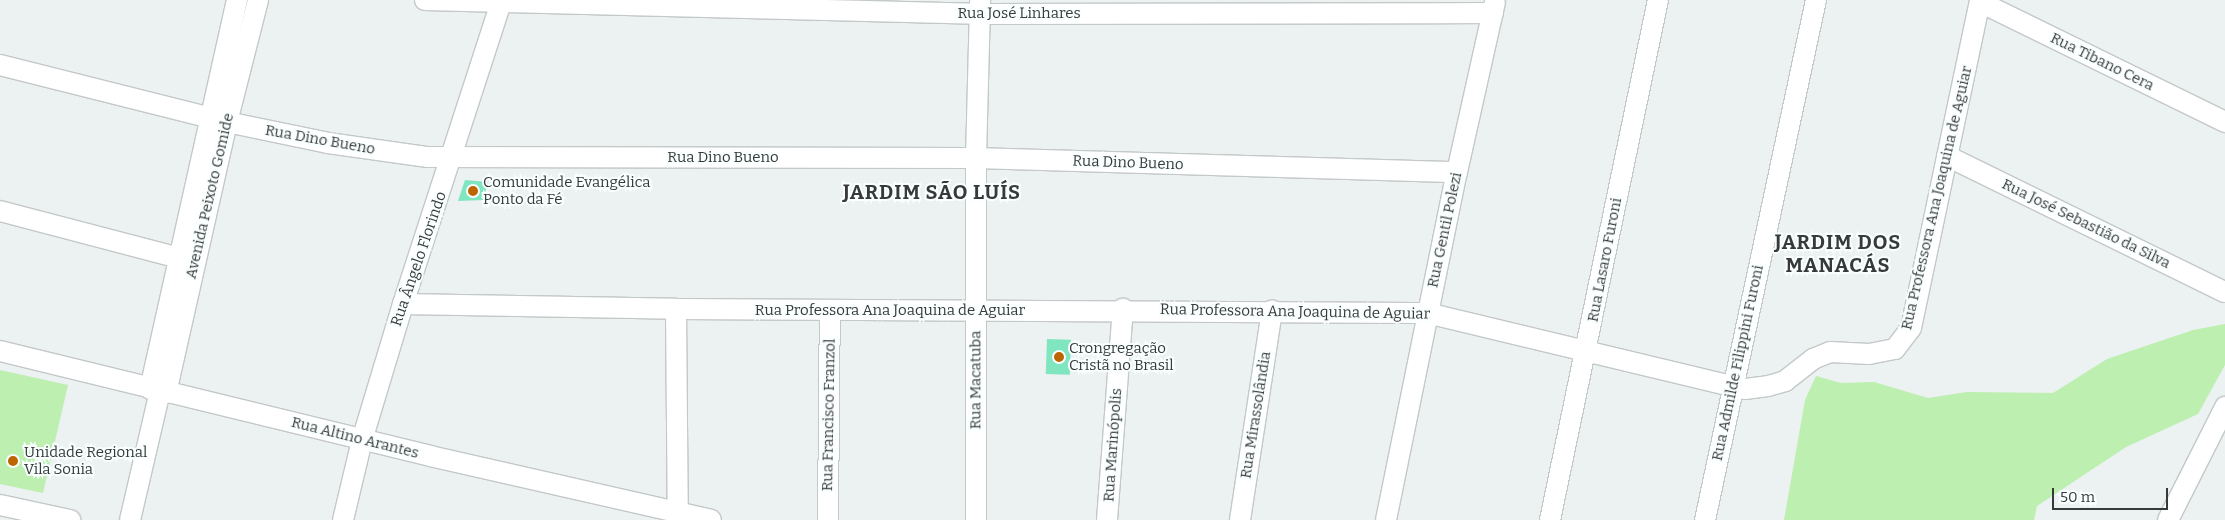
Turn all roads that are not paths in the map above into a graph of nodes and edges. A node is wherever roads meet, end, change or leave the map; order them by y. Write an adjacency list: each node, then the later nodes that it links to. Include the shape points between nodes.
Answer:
1 (237, 0): 11 (street, Avenida Peixoto Gomide)
2 (258, 0): 11 (street, Avenida Peixoto Gomide)
3 (425, 0): 6 (street, Rua José Linhares)
4 (1658, 0): 28 (street, Rua Lasaro Furoni)
5 (1816, 0): 29 (street, Rua Admilde Filippini Furoni)
6 (502, 1): 8 (street, Rua José Linhares); 14 (street, Rua Ângelo Florindo)
7 (1980, 1): 12 (street, Rua Tibano Cera); 13 (street, Rua Professora Ana Joaquina de Aguiar)
8 (980, 7): 9 (street, Rua José Linhares); 15 (street, Rua Macatuba)
9 (1494, 7): 16 (street, Rua Gentil Polezi)
10 (0, 65): 11 (street, Rua Dino Bueno)
11 (219, 120): 14 (street, Rua Dino Bueno, via 328,143); 18 (street, Avenida Peixoto Gomide)
12 (2225, 122)
13 (1947, 156): 19 (street, Rua José Sebastião da Silva); 29 (street, Rua Professora Ana Joaquina de Aguiar, via 1911,328 1903,342 1885,353 1830,352 1813,359 1785,381 1745,389)
14 (453, 158): 15 (street, Rua Dino Bueno); 20 (street, Rua Ângelo Florindo)
15 (976, 158): 16 (street, Rua Dino Bueno); 25 (street, Rua Macatuba)
16 (1457, 172): 26 (street, Rua Gentil Polezi)
17 (0, 211): 18 (street)
18 (187, 261): 30 (street, Avenida Peixoto Gomide)
19 (2225, 292)
20 (403, 304): 21 (street, Rua Professora Ana Joaquina de Aguiar); 32 (street, Rua Ângelo Florindo)
21 (676, 309): 23 (street, Rua Professora Ana Joaquina de Aguiar); 34 (street)
22 (1123, 309): 24 (street, Rua Professora Ana Joaquina de Aguiar); 25 (street, Rua Professora Ana Joaquina de Aguiar); 41 (street, Rua Marinópolis)
23 (830, 310): 25 (street, Rua Professora Ana Joaquina de Aguiar); 39 (street, Rua Francisco Franzol)
24 (1272, 310): 26 (street, Rua Professora Ana Joaquina de Aguiar); 42 (street, Rua Mirassolândia)
25 (976, 311): 40 (street, Rua Macatuba)
26 (1427, 313): 28 (street, Rua Professora Ana Joaquina de Aguiar); 43 (street, Rua Gentil Polezi)
27 (0, 351): 30 (street, Rua Altino Arantes)
28 (1587, 351): 29 (street, Rua Professora Ana Joaquina de Aguiar); 44 (street, Rua Lasaro Furoni)
29 (1732, 386): 45 (street, Rua Admilde Filippini Furoni)
30 (159, 391): 32 (street, Rua Altino Arantes); 36 (street, Avenida Peixoto Gomide)
31 (2225, 407): 46 (street)
32 (362, 440): 34 (street, Rua Altino Arantes); 37 (street, Rua Ângelo Florindo)
33 (0, 505): 35 (street)
34 (679, 516): 38 (street, Rua Altino Arantes)
35 (70, 520)
36 (130, 520)
37 (343, 520)
38 (711, 520)
39 (828, 520)
40 (976, 520)
41 (1107, 520)
42 (1240, 520)
43 (1386, 520)
44 (1550, 520)
45 (1705, 520)
46 (2168, 520)

